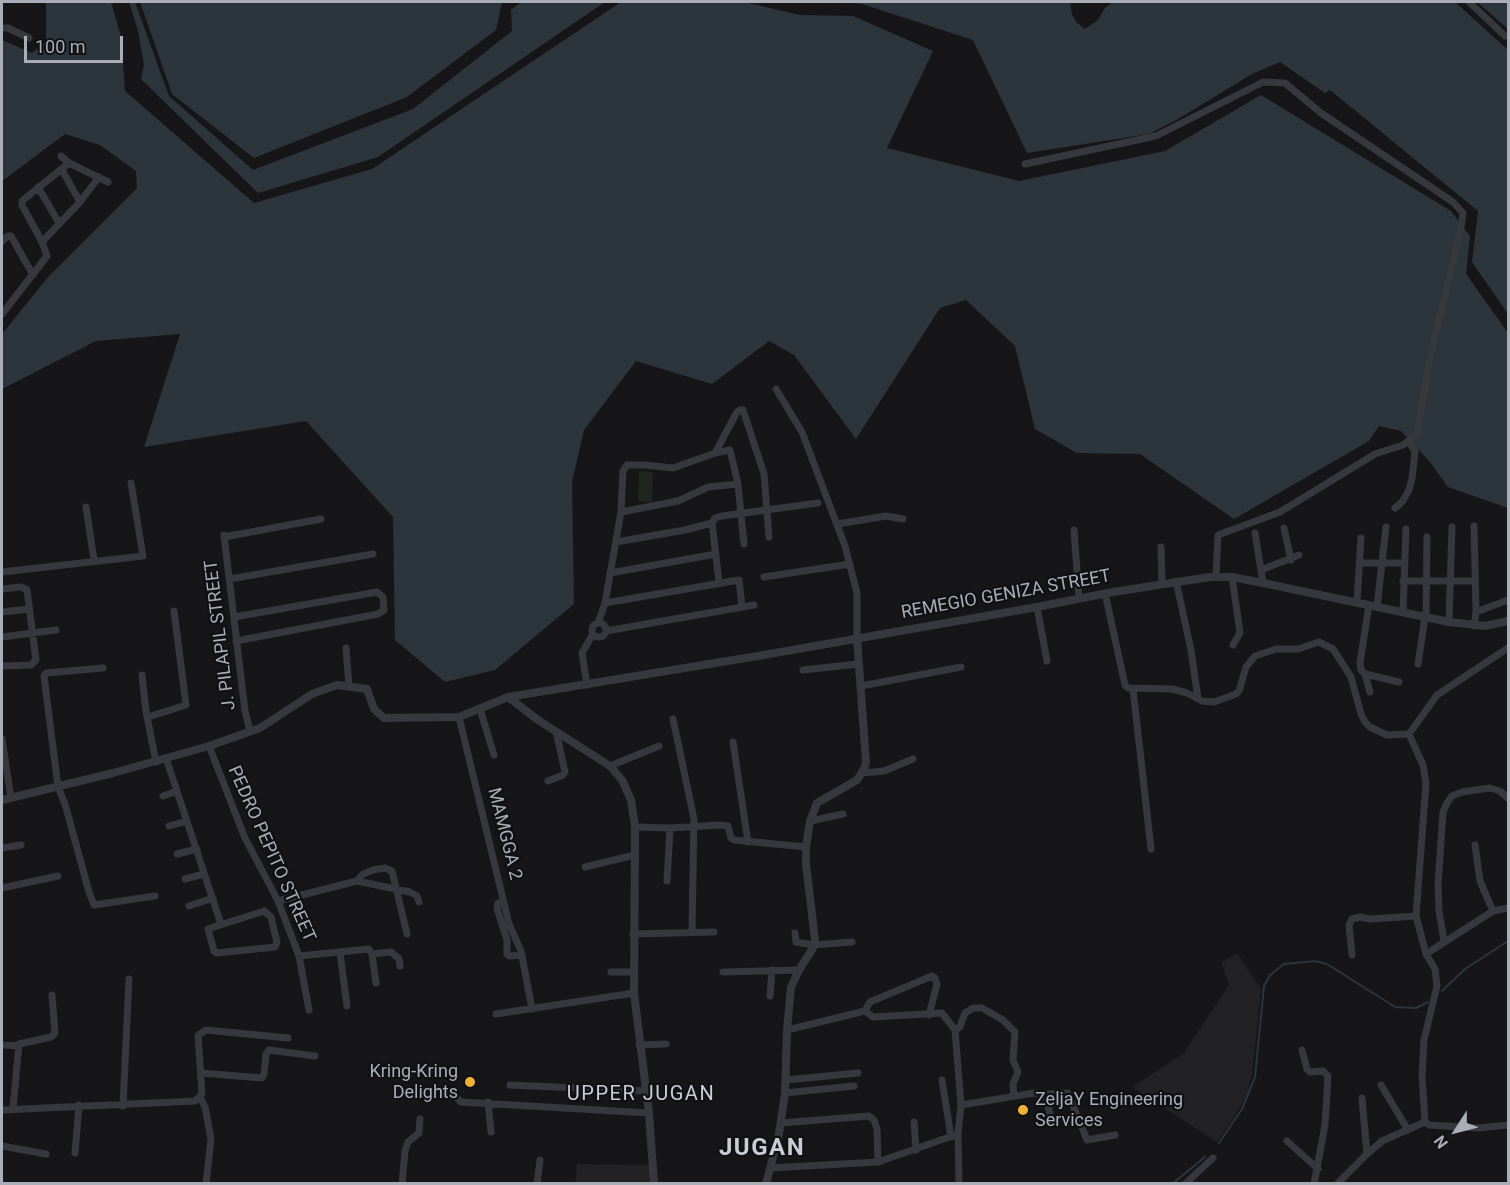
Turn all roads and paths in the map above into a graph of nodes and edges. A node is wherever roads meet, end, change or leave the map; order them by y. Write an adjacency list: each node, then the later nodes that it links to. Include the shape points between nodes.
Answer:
1 (1469, 2): 3 (street)
2 (2, 28): 4 (street)
3 (1505, 36)
4 (28, 38)
5 (61, 156): 6 (street)
6 (69, 163): 8 (street); 9 (street)
7 (1025, 164): 20 (street, via 1156,136 1263,82 1285,83 1321,113 1453,202 1463,213 1460,233 1431,353 1417,434)
8 (62, 170): 11 (street); 12 (street)
9 (99, 177): 10 (street); 12 (street)
10 (108, 182)
11 (38, 187): 13 (street); 15 (street, via 22,203)
12 (80, 202): 13 (street)
13 (59, 223): 15 (street)
14 (2, 241): 16 (street, via 11,236)
15 (42, 242): 16 (street, via 46,256)
16 (33, 275): 17 (street)
17 (2, 314)
18 (776, 389): 34 (street, via 802,432)
19 (726, 435): 21 (street); 22 (street); 28 (street, via 738,411 743,410 765,474)
20 (1409, 442): 27 (street, via 1415,451 1412,479 1406,496); 60 (street, via 1375,454 1280,512 1218,536)
21 (730, 450): 22 (street); 24 (street)
22 (715, 453): 29 (street, via 673,468 627,465 623,471)
23 (131, 483): 51 (street, via 143,556)
24 (738, 484): 29 (street, via 708,487 678,501); 30 (street)
25 (818, 503): 28 (street)
26 (86, 507): 51 (street)
27 (1395, 508)
28 (766, 509): 30 (street); 42 (street)
29 (621, 512): 45 (street)
30 (740, 513): 33 (street, via 715,518); 46 (street)
31 (321, 519): 63 (street, J. PILAPIL STREET, via 224,536)
32 (903, 519): 34 (street, via 886,516)
33 (711, 523): 45 (street); 49 (street)
34 (837, 524): 56 (street)
35 (1474, 526): 67 (street)
36 (1386, 527): 54 (street)
37 (1452, 527): 66 (street)
38 (1284, 528): 52 (street)
39 (1406, 529): 55 (street)
40 (1074, 531): 74 (street)
41 (1255, 533): 57 (street)
42 (769, 537)
43 (1427, 537): 65 (street)
44 (1361, 538): 53 (street)
45 (616, 542): 59 (street)
46 (744, 544)
47 (1161, 547): 71 (street)
48 (373, 554): 63 (street)
49 (716, 554): 59 (street); 68 (street)
50 (1299, 555): 52 (street)
51 (94, 560): 58 (street)
52 (1291, 560): 57 (street)
53 (1360, 563): 54 (street); 76 (street)
54 (1383, 563): 55 (street); 79 (street)
55 (1405, 563): 64 (street)
56 (850, 564): 61 (street); 98 (street, via 857,592)
57 (1261, 570): 70 (street)
58 (2, 572)
59 (610, 573): 77 (street)
60 (1216, 576): 62 (street, REMEGIO GENIZA STREET); 69 (street, REMEGIO GENIZA STREET)
61 (764, 577)
62 (1232, 577): 70 (street, REMEGIO GENIZA STREET); 100 (street, via 1240,633)
63 (231, 579): 87 (street, J. PILAPIL STREET)
64 (1403, 581): 65 (street); 85 (street)
65 (1428, 581): 66 (street); 88 (street)
66 (1451, 581): 67 (street); 90 (street)
67 (1474, 581): 86 (street)
68 (719, 582): 77 (street); 80 (street, via 739,580)
69 (1176, 582): 71 (street, REMEGIO GENIZA STREET); 119 (street)
70 (1263, 583): 76 (street, REMEGIO GENIZA STREET)
71 (1162, 584): 73 (street, REMEGIO GENIZA STREET)
72 (2, 589): 82 (street, via 27,590)
73 (1106, 593): 74 (street, REMEGIO GENIZA STREET); 116 (street, via 1125,685)
74 (1079, 598): 81 (street, REMEGIO GENIZA STREET)
75 (1509, 600): 86 (street)
76 (1357, 602): 79 (street, REMEGIO GENIZA STREET)
77 (605, 603): 91 (street)
78 (754, 605): 80 (street)
79 (1373, 606): 85 (street, REMEGIO GENIZA STREET); 110 (street, via 1360,663)
80 (742, 607): 94 (street)
81 (1037, 607): 98 (street, REMEGIO GENIZA STREET); 103 (street)
82 (29, 609): 84 (street); 95 (street)
83 (174, 611): 121 (street, via 186,705)
84 (2, 612)
85 (1403, 612): 88 (street, REMEGIO GENIZA STREET)
86 (1476, 612): 92 (street)
87 (234, 617): 99 (street, J. PILAPIL STREET); 99 (street, via 378,592 383,597 384,610 378,615)
88 (1426, 617): 90 (street, REMEGIO GENIZA STREET); 105 (street)
89 (1509, 621): 92 (street, REMEGIO GENIZA STREET)
90 (1449, 622): 92 (street, REMEGIO GENIZA STREET)
91 (598, 623): 94 (street); 96 (street, via 592,627)
92 (1474, 626)
93 (56, 630): 95 (street)
94 (606, 631): 96 (street, via 601,637)
95 (32, 633): 97 (street); 106 (street, via 34,664)
96 (593, 634): 113 (street, via 582,653)
97 (2, 637)
98 (857, 638): 104 (street); 113 (street, REMEGIO GENIZA STREET)
99 (236, 641): 124 (street, J. PILAPIL STREET)
100 (1233, 645)
101 (346, 648): 114 (street)
102 (1509, 648): 126 (street, via 1437,695)
103 (1047, 661)
104 (858, 664): 109 (street); 115 (street)
105 (1418, 664)
106 (2, 666)
107 (961, 667): 115 (street)
108 (103, 668): 138 (street, via 44,676)
109 (803, 670)
110 (1365, 674): 112 (street); 117 (street)
111 (142, 675): 121 (street)
112 (1399, 682)
113 (587, 685): 118 (street, REMEGIO GENIZA STREET)
114 (349, 686): 122 (street, via 367,689 374,709 384,718); 124 (street, via 312,694)
115 (861, 686): 136 (street, via 866,752)
116 (1133, 689): 119 (street, via 1172,689); 157 (street)
117 (1370, 692)
118 (508, 698): 120 (street); 125 (street)
119 (1198, 699): 126 (street, via 1214,702 1239,692 1246,667 1255,656 1319,642 1333,650 1351,677 1365,722 1387,735)
120 (480, 709): 122 (street); 131 (street)
121 (148, 717): 134 (street)
122 (459, 717): 171 (street, MAMGGA 2)
123 (673, 719): 148 (street)
124 (250, 731): 129 (street)
125 (556, 731): 135 (street); 137 (street, via 565,772)
126 (1409, 734): 176 (street, via 1423,765 1426,783)
127 (2, 739): 141 (street)
128 (733, 742): 151 (street)
129 (209, 746): 132 (street); 170 (street, PEDRO PEPITO STREET, via 245,838)
130 (659, 746): 135 (street)
131 (494, 755)
132 (166, 758): 134 (street); 139 (street)
133 (913, 759): 136 (street, via 884,771)
134 (156, 762): 138 (street)
135 (610, 766): 149 (street, via 627,790)
136 (862, 773): 146 (street, via 857,780 818,801)
137 (548, 781)
138 (58, 787): 141 (street); 168 (street, via 94,905)
139 (177, 791): 140 (street); 145 (street)
140 (163, 796)
141 (11, 798): 143 (street)
142 (1509, 798): 183 (street, via 1490,788 1462,792 1447,803 1438,875)
143 (2, 800)
144 (843, 814): 146 (street)
145 (187, 821): 147 (street); 156 (street)
146 (810, 821): 154 (street)
147 (169, 826)
148 (694, 827): 150 (street); 151 (street, via 728,826 733,840); 178 (street)
149 (634, 828): 150 (street); 159 (street)
150 (670, 828): 165 (street)
151 (748, 842): 154 (street)
152 (21, 845): 155 (street)
153 (1475, 845): 175 (street, via 1480,881)
154 (806, 847): 185 (street)
155 (2, 848)
156 (196, 849): 158 (street); 161 (street)
157 (1151, 849)
158 (177, 854)
159 (635, 855): 160 (street); 182 (street)
160 (585, 867)
161 (204, 873): 163 (street); 169 (street)
162 (58, 876): 166 (street)
163 (185, 879)
164 (357, 881): 167 (street); 167 (street, via 367,871 389,869 394,873); 170 (street)
165 (667, 881)
166 (2, 888)
167 (396, 890): 172 (street, via 410,892); 181 (street)
168 (155, 896)
169 (213, 898): 173 (street); 177 (street)
170 (278, 901): 191 (street, PEDRO PEPITO STREET)
171 (503, 901): 189 (street, MAMGGA 2); 189 (street, via 497,909 507,940 507,954)
172 (419, 902)
173 (189, 906)
174 (1509, 908): 175 (street)
175 (1493, 911): 183 (street)
176 (1416, 916): 188 (street); 190 (street, via 1352,919)
177 (221, 924): 177 (street, via 207,930 217,953 277,944 267,911)
178 (692, 932): 179 (street); 182 (street)
179 (714, 932)
180 (795, 933): 185 (street, via 796,942)
181 (407, 934)
182 (633, 934): 196 (street)
183 (1444, 941): 188 (street)
184 (852, 942): 185 (street)
185 (814, 945): 194 (street)
186 (340, 953): 187 (street, via 366,948); 191 (street); 203 (street)
187 (372, 954): 192 (street, via 392,952); 199 (street)
188 (1426, 954): 242 (street, via 1435,969 1437,986 1424,1040)
189 (522, 955): 204 (street, MAMGGA 2)
190 (1352, 955)
191 (299, 956): 205 (street, PEDRO PEPITO STREET)
192 (400, 966)
193 (772, 970): 194 (street); 197 (street); 202 (street)
194 (799, 970): 209 (street, via 791,987)
195 (610, 972): 196 (street)
196 (633, 972): 200 (street)
197 (723, 972)
198 (129, 980): 235 (street)
199 (376, 983)
200 (634, 993): 204 (street); 214 (street)
201 (52, 995): 215 (street, via 54,1033)
202 (770, 996)
203 (347, 1006)
204 (532, 1009): 207 (street)
205 (309, 1010)
206 (865, 1011): 208 (street, via 873,1017); 208 (street, via 870,1002 932,976 937,984); 209 (street)
207 (496, 1014)
208 (929, 1015): 210 (street, via 942,1013)
209 (786, 1030): 220 (street)
210 (955, 1030): 229 (street, via 965,1013 973,1008 989,1011 1012,1029 1016,1035 1013,1064 1018,1072); 233 (street)
211 (288, 1038): 218 (street, via 206,1030 198,1036)
212 (2, 1044): 215 (street)
213 (666, 1044): 214 (street)
214 (639, 1045): 225 (street)
215 (19, 1046): 236 (street)
216 (1302, 1050): 259 (street, via 1307,1070 1323,1071 1328,1076)
217 (315, 1056): 218 (street, via 269,1050 262,1078)
218 (201, 1073): 230 (street)
219 (858, 1073): 220 (street)
220 (786, 1080): 226 (street)
221 (942, 1080): 247 (street)
222 (510, 1085): 225 (street)
223 (1381, 1085): 245 (street)
224 (854, 1086): 226 (street)
225 (646, 1091): 238 (street)
226 (785, 1093): 243 (street)
227 (1045, 1094): 229 (street); 241 (street); 248 (street, via 1068,1094 1087,1140)
228 (455, 1096): 232 (street, via 461,1102)
229 (1014, 1096): 233 (street)
230 (200, 1097): 235 (street, via 195,1101); 260 (street, via 211,1139)
231 (1362, 1098): 254 (street)
232 (488, 1102): 238 (street); 246 (street)
233 (960, 1104): 247 (street)
234 (79, 1105): 235 (street); 236 (street); 253 (street)
235 (123, 1106)
236 (13, 1108): 237 (street)
237 (2, 1110)
238 (649, 1113): 263 (street)
239 (420, 1119): 261 (street, via 419,1133 405,1151)
240 (914, 1122): 251 (street)
241 (1052, 1122)
242 (1425, 1122): 244 (street, via 1479,1128); 245 (street)
243 (781, 1123): 257 (street, via 869,1116 877,1129); 258 (street)
244 (1509, 1125)
245 (1408, 1130): 254 (street)
246 (491, 1132)
247 (955, 1135): 251 (street); 265 (street)
248 (1115, 1135)
249 (1287, 1141): 259 (street)
250 (2, 1146): 252 (street)
251 (916, 1150): 257 (street)
252 (46, 1154)
253 (75, 1154)
254 (1367, 1154): 268 (street)
255 (1213, 1158): 266 (street)
256 (540, 1160): 262 (street)
257 (878, 1161): 258 (street)
258 (770, 1168): 264 (street)
259 (1318, 1169): 267 (street)
260 (206, 1184)
261 (402, 1184)
262 (537, 1184)
263 (654, 1184)
264 (766, 1184)
265 (959, 1184)
266 (1185, 1184)
267 (1314, 1184)
268 (1336, 1184)

